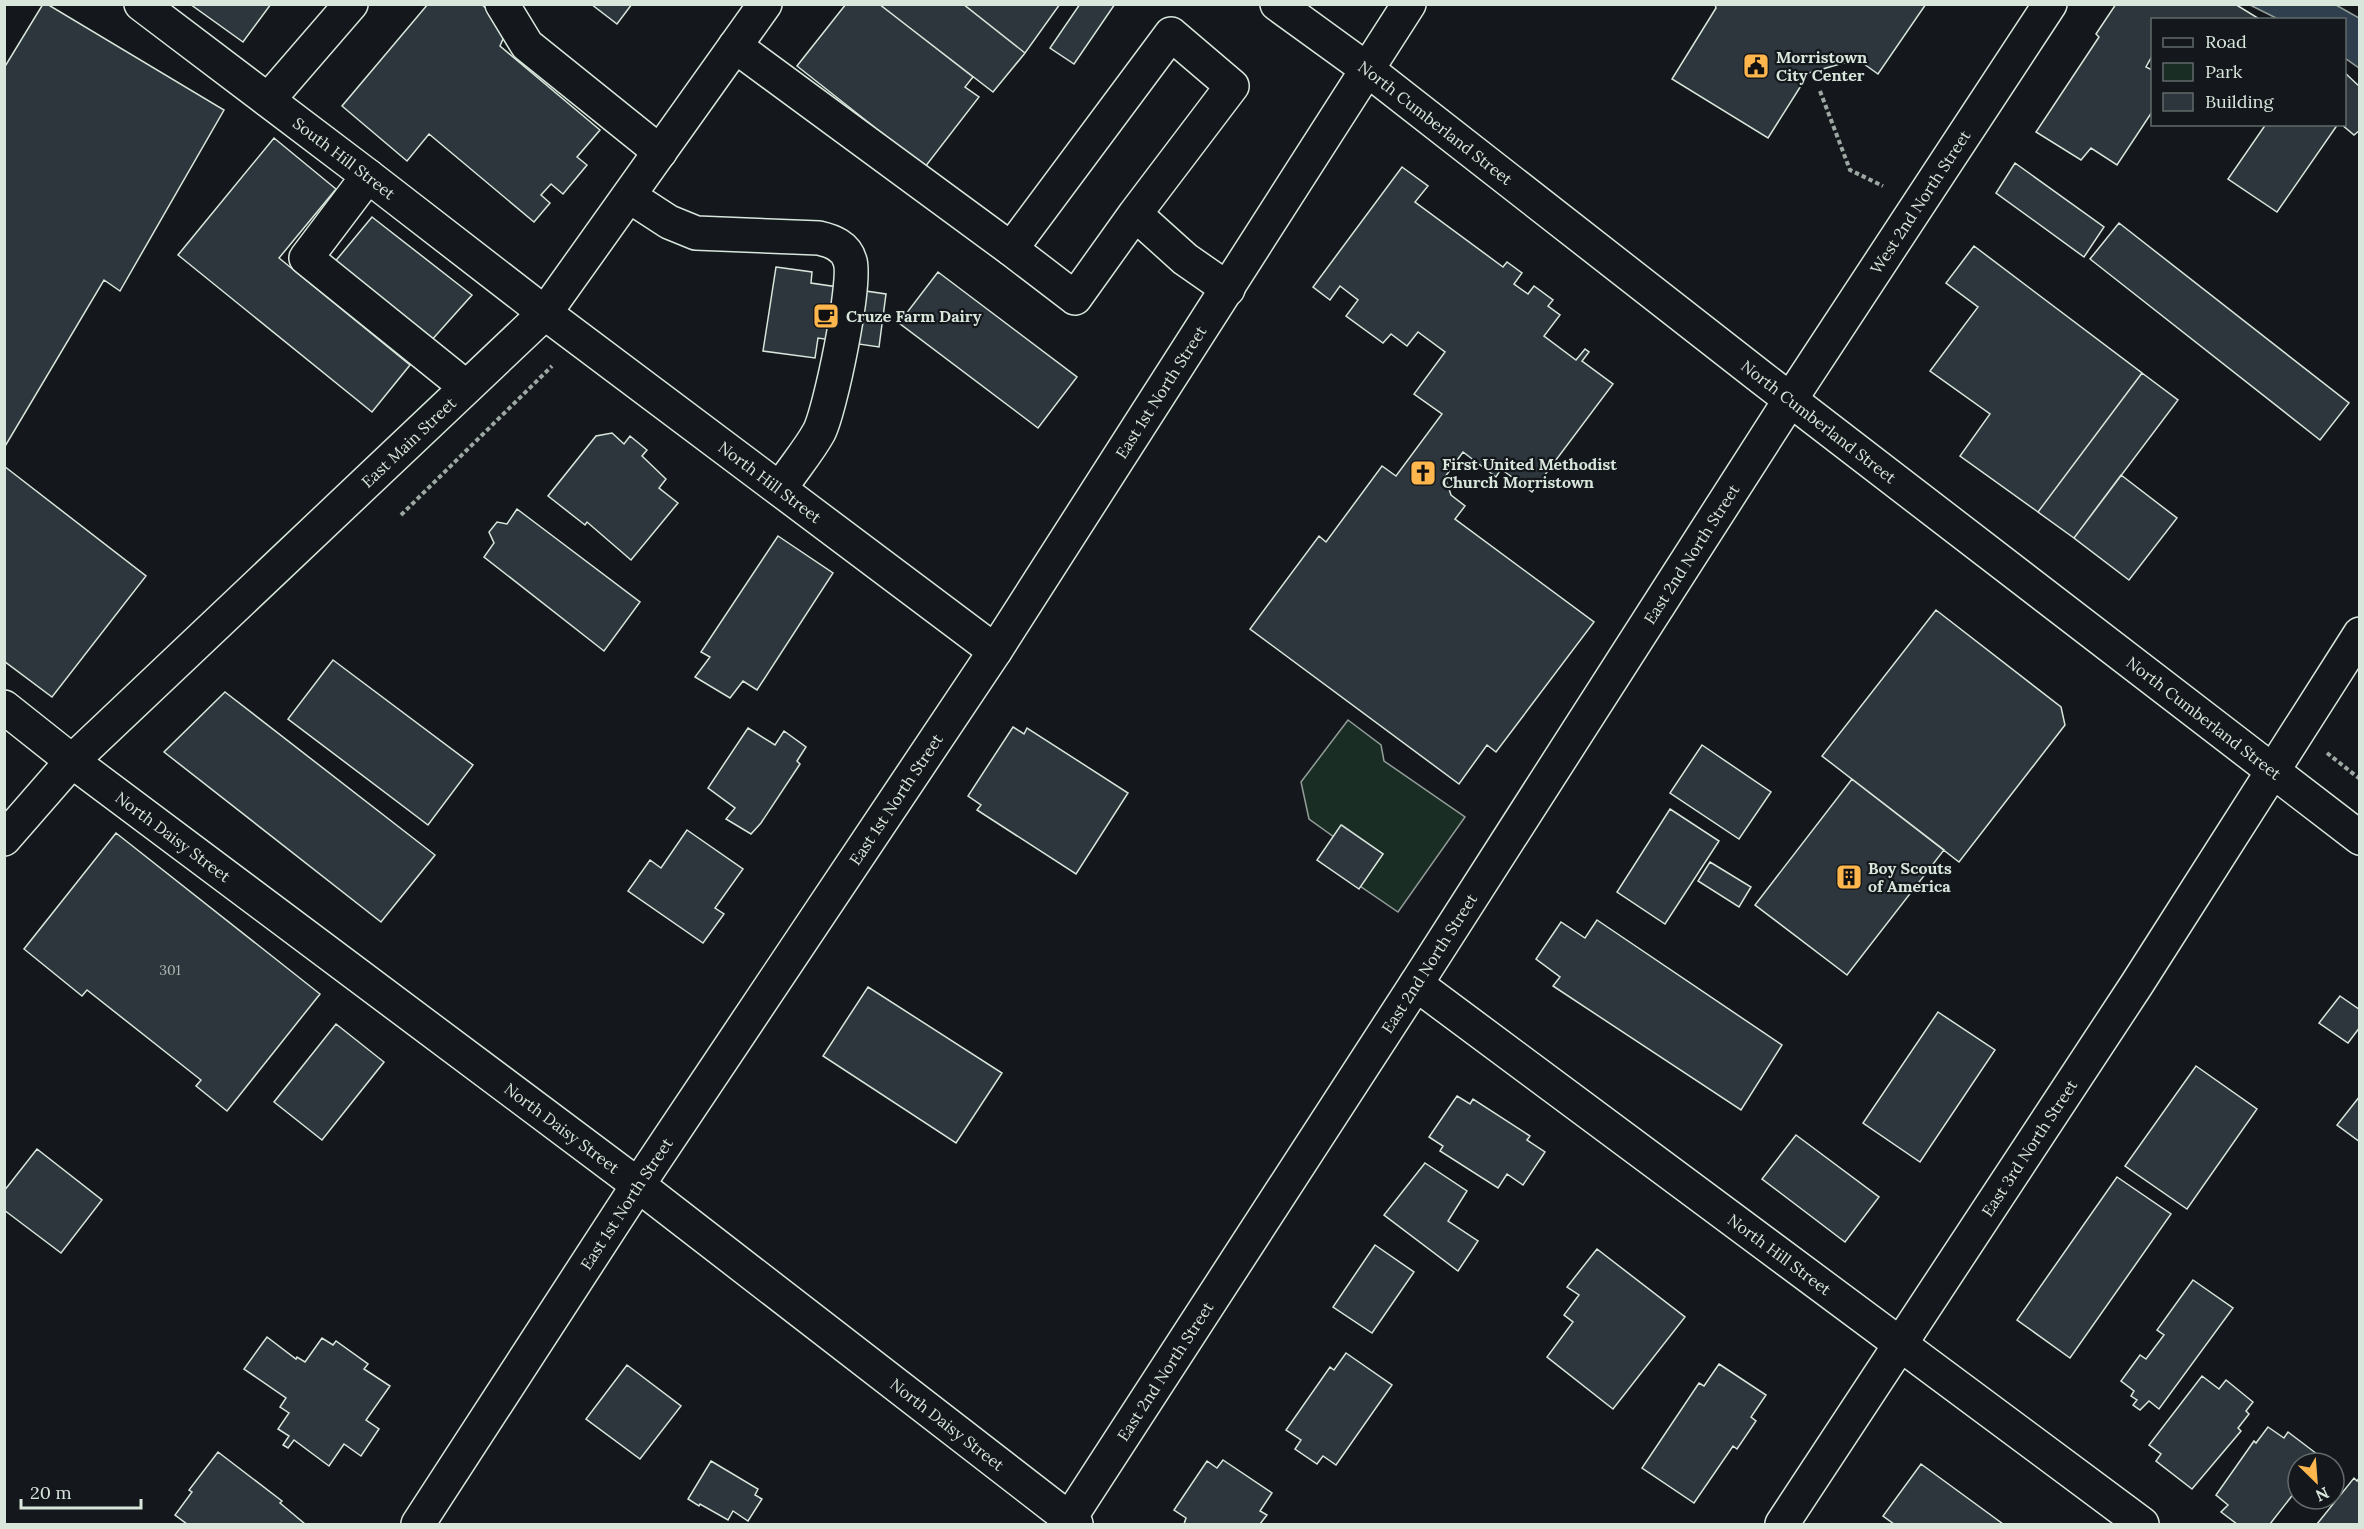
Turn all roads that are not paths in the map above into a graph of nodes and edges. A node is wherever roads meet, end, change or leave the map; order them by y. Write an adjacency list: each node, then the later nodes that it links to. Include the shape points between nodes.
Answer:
1 (141, 4): 10 (street, South Hill Street)
2 (351, 4): 10 (street)
3 (502, 4): 11 (street, via 527,45)
4 (765, 4): 8 (street, East Main Street)
5 (1277, 4): 9 (street, North Cumberland Street)
6 (1409, 4): 9 (street, East 1st North Street)
7 (2050, 4): 19 (street, West 2nd North Street)
8 (735, 46): 11 (street, East Main Street); 15 (street)
9 (1368, 70): 16 (street, East 1st North Street); 19 (street, North Cumberland Street)
10 (268, 100): 12 (street, South Hill Street)
11 (660, 152): 13 (street, East Main Street)
12 (368, 176): 17 (street, South Hill Street); 18 (street, via 306,258)
13 (629, 196): 17 (street, East Main Street); 20 (street, via 685,231 819,238 834,241 850,260 843,342 830,398 820,430)
14 (1135, 214): 15 (street, via 1075,298); 15 (street, via 1232,86 1171,34); 16 (street, via 1185,259)
15 (1011, 249)
16 (1228, 289): 22 (street, East 1st North Street)
17 (545, 314): 18 (street, East Main Street); 20 (street, North Hill Street)
18 (466, 387): 24 (street, East Main Street)
19 (1790, 400): 25 (street, North Cumberland Street); 28 (street, East 2nd North Street)
20 (780, 489): 22 (street, North Hill Street)
21 (2360, 634): 25 (street, East 3rd North Street)
22 (995, 651): 29 (street, East 1st North Street)
23 (4, 707): 24 (street, North Daisy Street)
24 (72, 760): 27 (street, East Main Street); 29 (street, North Daisy Street)
25 (2274, 771): 26 (street, North Cumberland Street); 30 (street, East 3rd North Street)
26 (2360, 838)
27 (4, 839)
28 (1416, 984): 30 (street, North Hill Street); 31 (street, East 2nd North Street)
29 (638, 1185): 31 (street, North Daisy Street); 32 (street, East 1st North Street)
30 (1899, 1344): 33 (street, East 3rd North Street); 34 (street, North Hill Street)
31 (1070, 1523)
32 (418, 1524)
33 (1782, 1524)
34 (2142, 1524)

